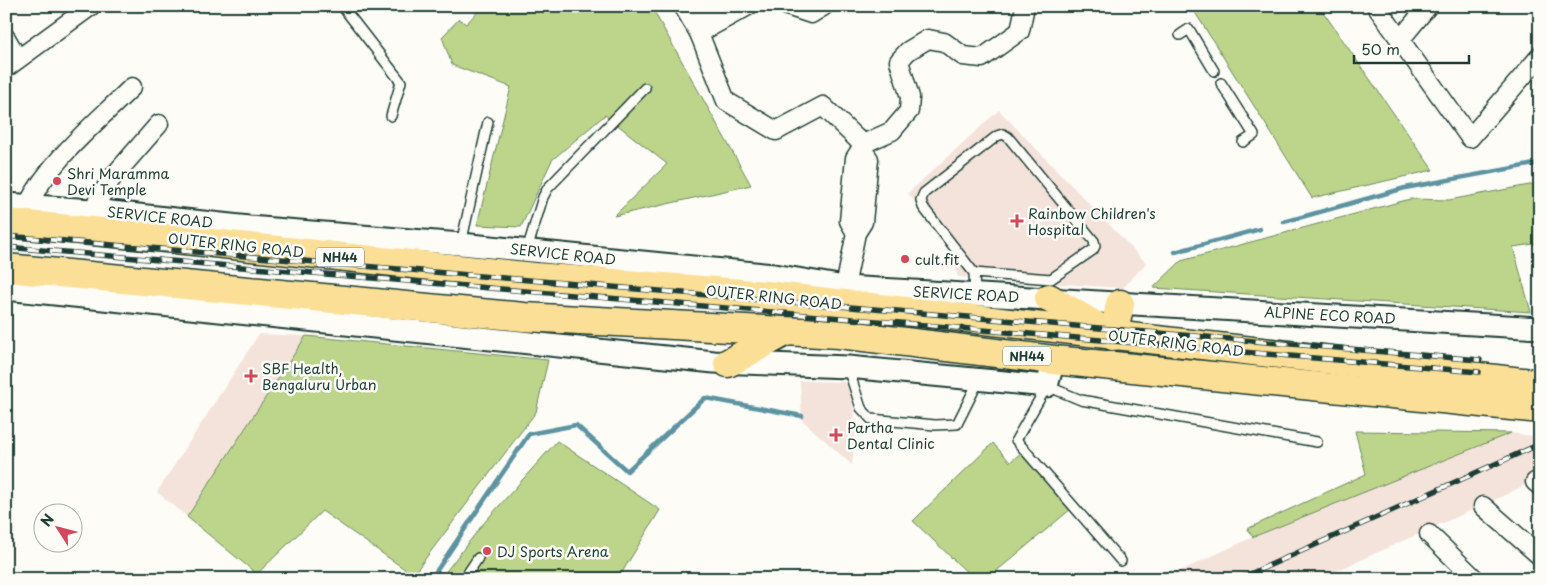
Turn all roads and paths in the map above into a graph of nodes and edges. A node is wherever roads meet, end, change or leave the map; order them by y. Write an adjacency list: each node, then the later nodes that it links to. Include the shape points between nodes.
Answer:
1 (91, 6): 15 (street, via 73,15)
2 (342, 6): 20 (lane, via 401,82)
3 (714, 6): 10 (street)
4 (748, 6): 10 (street)
5 (788, 6): 6 (street, via 811,14)
6 (824, 6)
7 (1025, 6): 24 (street, via 1020,31 982,58 963,56 944,42 928,39 908,51 899,61 910,97 909,111 892,131)
8 (1376, 6): 13 (street)
9 (1428, 6): 13 (street)
10 (691, 19): 24 (street, via 726,101 776,131 823,106)
11 (1180, 35): 16 (lane, via 1189,29)
12 (6, 38): 15 (street)
13 (1400, 40): 14 (street, via 1470,138)
14 (1540, 56)
15 (12, 64)
16 (1214, 70)
17 (1221, 83): 23 (lane, via 1254,135)
18 (132, 87): 26 (street, via 57,162)
19 (645, 88): 30 (lane, via 548,188)
20 (391, 116)
21 (488, 122): 29 (lane)
22 (158, 124): 27 (street, via 112,178)
23 (1243, 142)
24 (864, 146): 33 (street, via 854,158 849,220 856,233)
25 (6, 204): 26 (street, SERVICE ROAD)
26 (27, 206): 27 (street, SERVICE ROAD)
27 (92, 210): 29 (street, SERVICE ROAD, via 249,228)
28 (6, 223): 40 (highway, OUTER RING ROAD / NH44, via 535,277 767,295)
29 (461, 244): 30 (street, SERVICE ROAD)
30 (526, 251): 33 (street, SERVICE ROAD, via 774,274)
31 (6, 268): 39 (highway, OUTER RING ROAD / NH44, via 524,316)
32 (974, 273): 35 (lane); 35 (lane, via 921,200 924,193 1003,134 1096,246); 36 (lane)
33 (845, 287): 36 (street, SERVICE ROAD)
34 (6, 289): 42 (street)
35 (1050, 289): 36 (street, SERVICE ROAD); 37 (street, SERVICE ROAD); 40 (highway)
36 (975, 294)
37 (1120, 304): 38 (street, ALPINE ECO ROAD); 40 (highway)
38 (1540, 328)
39 (786, 332): 41 (highway, OUTER RING ROAD / NH44, via 840,334); 42 (highway)
40 (1113, 336): 45 (highway, OUTER RING ROAD / NH44)
41 (1054, 360): 46 (street); 47 (highway, OUTER RING ROAD / NH44)
42 (728, 363): 43 (street)
43 (848, 367): 44 (street); 44 (lane, via 861,408 872,419 957,424)
44 (979, 380): 46 (street)
45 (1540, 384)
46 (1047, 386): 48 (lane, via 1082,400); 53 (lane, via 1016,440)
47 (1540, 410)
48 (1317, 442)
49 (1483, 506): 51 (street)
50 (1429, 534): 55 (street)
51 (1540, 556)
52 (478, 558): 54 (lane)
53 (1121, 561)
54 (464, 579)
55 (1475, 579)

